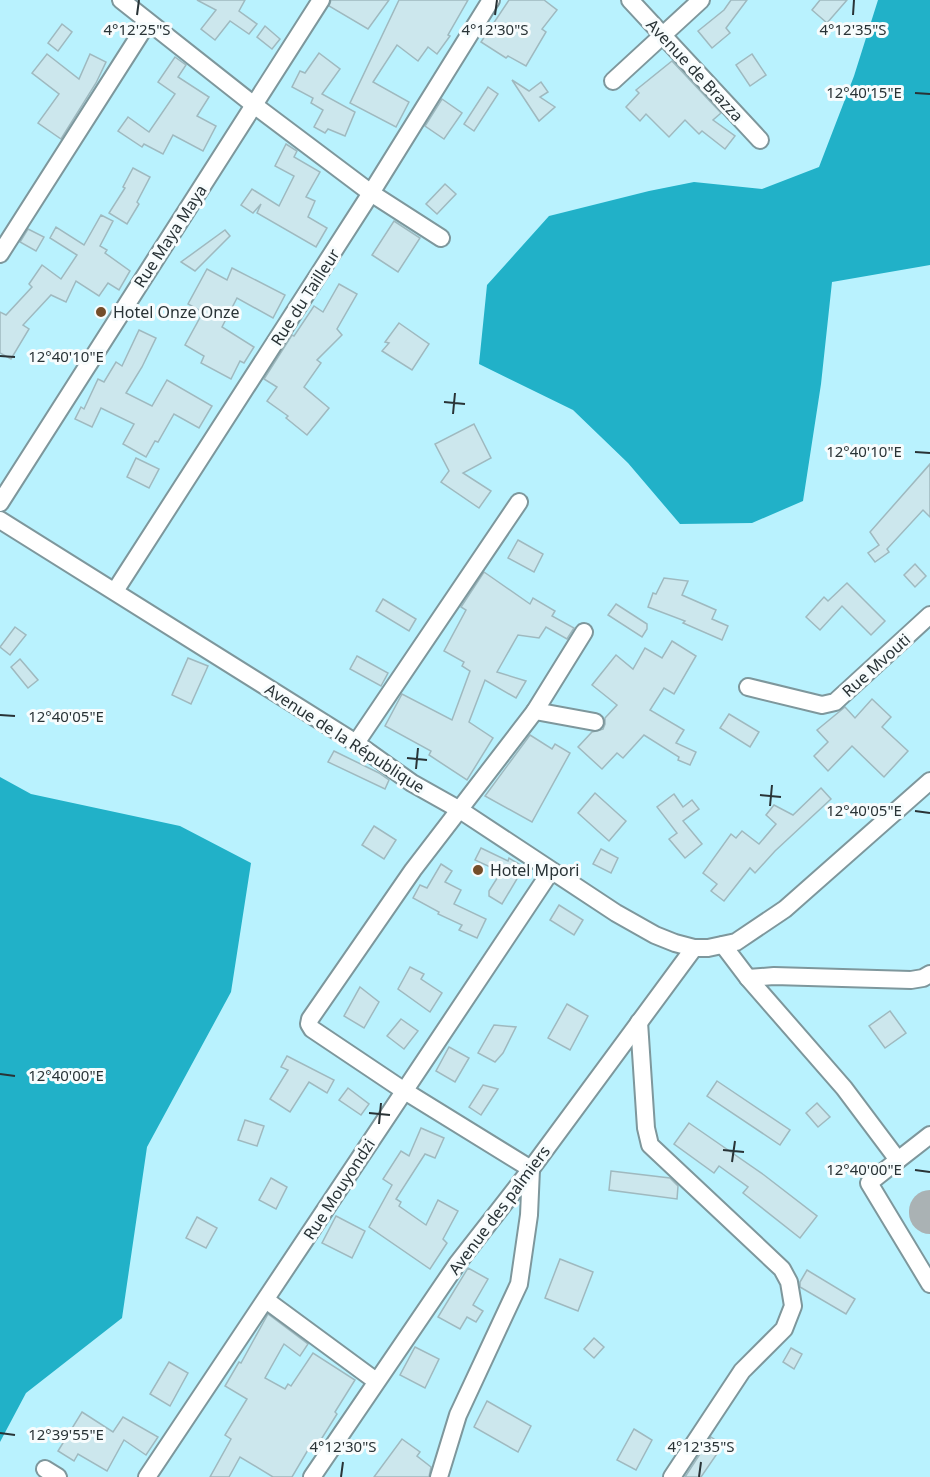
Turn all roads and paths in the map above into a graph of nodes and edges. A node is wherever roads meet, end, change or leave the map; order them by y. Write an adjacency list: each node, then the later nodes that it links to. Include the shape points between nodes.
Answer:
1 (321, 0): 9 (street, Rue Maya Maya)
2 (492, 0): 11 (street, Rue du Tailleur)
3 (630, 0): 7 (street, Avenue de Brazza)
4 (701, 0): 7 (street)
5 (128, 3): 6 (street)
6 (148, 22): 9 (street); 13 (street)
7 (661, 35): 8 (street); 10 (street, Avenue de Brazza)
8 (613, 81)
9 (254, 105): 11 (street); 15 (street, Rue Maya Maya)
10 (760, 140)
11 (371, 193): 12 (street); 17 (street, Rue du Tailleur)
12 (441, 238)
13 (0, 254)
14 (519, 502): 23 (street)
15 (0, 503)
16 (0, 520): 17 (street, Avenue de la République)
17 (115, 591): 23 (street, Avenue de la République)
18 (930, 615): 20 (street, Rue Mvouti, via 835,702 822,705)
19 (584, 632): 21 (street)
20 (748, 687)
21 (535, 711): 22 (street); 25 (street)
22 (595, 722)
23 (356, 743): 25 (street, Avenue de la République, via 412,783)
24 (930, 781): 27 (street, via 785,909 736,942)
25 (460, 810): 26 (street, Avenue de la République); 32 (street, via 413,870 310,1019 312,1029)
26 (551, 871): 28 (street, Avenue de la République, via 655,935); 32 (street, Rue Mouyondzi)
27 (723, 945): 28 (street); 30 (street)
28 (694, 948): 31 (street, Avenue des palmiers)
29 (930, 974): 30 (street, via 911,980)
30 (748, 978): 34 (street, via 844,1088)
31 (639, 1022): 35 (street, Avenue des palmiers); 42 (street, via 650,1145 782,1269 789,1282 793,1306 784,1329 742,1371)
32 (403, 1090): 35 (street); 37 (street, Rue Mouyondzi)
33 (930, 1135): 34 (street)
34 (898, 1160): 36 (street, via 869,1183)
35 (531, 1168): 38 (street, Avenue des palmiers, via 457,1264); 41 (street, via 519,1284 458,1415)
36 (930, 1284)
37 (266, 1300): 38 (street); 39 (street, Rue Mouyondzi)
38 (376, 1381): 40 (street, Avenue des palmiers)
39 (147, 1477)
40 (312, 1477)
41 (439, 1477)
42 (672, 1477)

